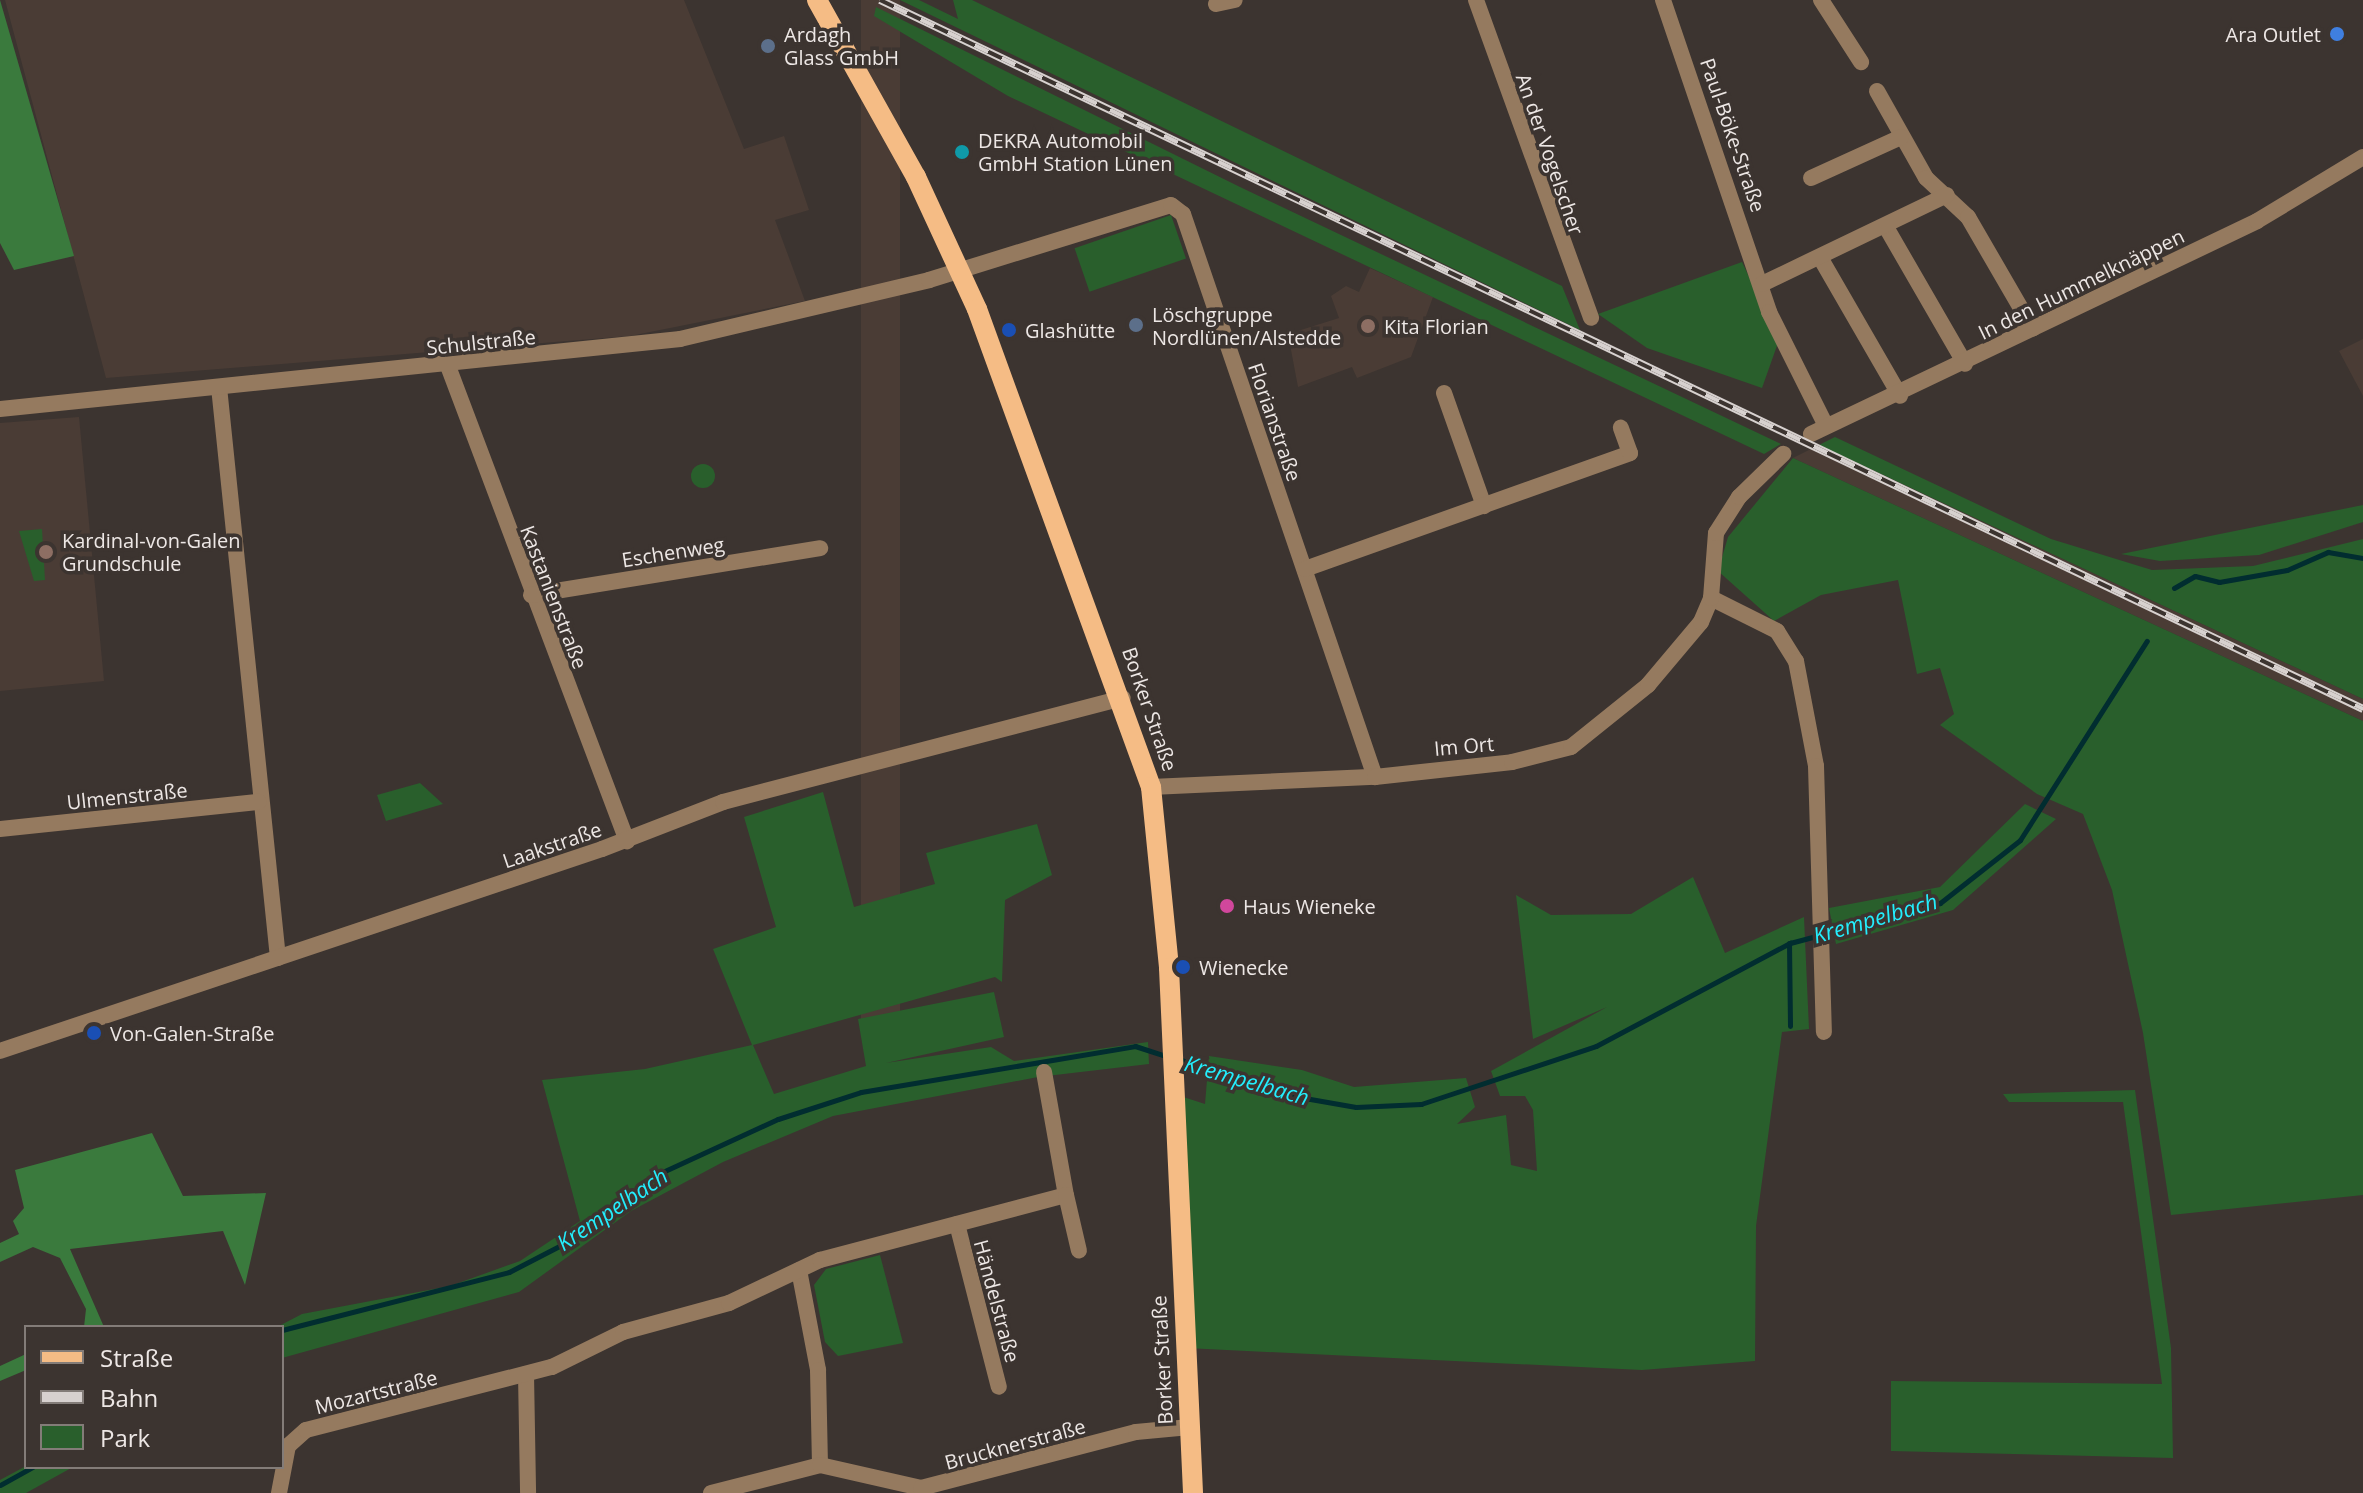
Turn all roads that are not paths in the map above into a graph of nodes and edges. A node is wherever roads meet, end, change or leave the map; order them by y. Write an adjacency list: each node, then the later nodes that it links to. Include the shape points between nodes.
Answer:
1 (817, 0): 15 (main road, Borker Straße)
2 (1235, 0): 6 (street)
3 (1476, 0): 17 (street, An der Vogelscher)
4 (1663, 0): 16 (street, Paul-Böke-Straße)
5 (1821, 0): 7 (street)
6 (1216, 4)
7 (1861, 62)
8 (1877, 91): 9 (street)
9 (1901, 137): 11 (street); 12 (street, via 1926,178)
10 (2363, 157): 18 (street, In den Hummelknäppen, via 2257,221)
11 (1811, 178)
12 (1947, 195): 13 (street); 18 (street)
13 (1886, 227): 14 (street); 19 (street)
14 (1821, 259): 16 (street); 23 (street)
15 (959, 270): 20 (street, Schulstraße, via 680,339); 30 (street, Florianstraße, via 1164,205 1178,208); 33 (main road, Borker Straße)
16 (1762, 284): 26 (street, Paul-Böke-Straße)
17 (1591, 318)
18 (2033, 329): 19 (street, In den Hummelknäppen)
19 (1965, 364): 23 (street, In den Hummelknäppen)
20 (448, 366): 21 (street, Schulstraße); 31 (street, Kastanienstraße)
21 (219, 387): 24 (street, Schulstraße); 36 (street)
22 (1444, 393): 28 (street)
23 (1900, 396): 26 (street, In den Hummelknäppen)
24 (0, 409)
25 (1621, 428): 28 (street, via 1630,453)
26 (1818, 430)
27 (1783, 454): 32 (street, Im Ort, via 1739,497 1716,533)
28 (1484, 506): 30 (street)
29 (820, 548): 31 (street, Eschenweg)
30 (1305, 569): 34 (street, Florianstraße)
31 (531, 595): 38 (street, Kastanienstraße)
32 (1711, 598): 34 (street, Im Ort, via 1701,622 1648,685 1571,747 1512,762); 40 (street, via 1777,631 1796,661 1816,766)
33 (1123, 698): 35 (main road, Borker Straße); 38 (street, Laakstraße, via 733,799)
34 (1375, 777): 35 (street, Im Ort)
35 (1151, 787): 49 (main road, Borker Straße, via 1173,1059)
36 (259, 802): 37 (street, Ulmenstraße); 39 (street)
37 (0, 829)
38 (627, 841): 39 (street, Laakstraße)
39 (278, 958): 41 (street, Laakstraße)
40 (1824, 1032)
41 (0, 1051)
42 (1044, 1072): 43 (street)
43 (1066, 1195): 44 (street, Mozartstraße); 45 (street)
44 (957, 1224): 46 (street, Mozartstraße); 48 (street, Händelstraße)
45 (1079, 1251)
46 (799, 1270): 47 (street, Mozartstraße, via 729,1303 623,1332); 50 (street, via 818,1370)
47 (526, 1374): 51 (street, Mozartstraße, via 306,1430 288,1446); 55 (street)
48 (999, 1387)
49 (1190, 1427): 53 (street, Brucknerstraße, via 1136,1432); 57 (main road, Borker Straße)
50 (820, 1465): 53 (street, Brucknerstraße); 56 (street, Brucknerstraße)
51 (284, 1467)
52 (284, 1469): 54 (street, Mozartstraße)
53 (921, 1490)
54 (279, 1493)
55 (528, 1493)
56 (711, 1493)
57 (1193, 1493)

